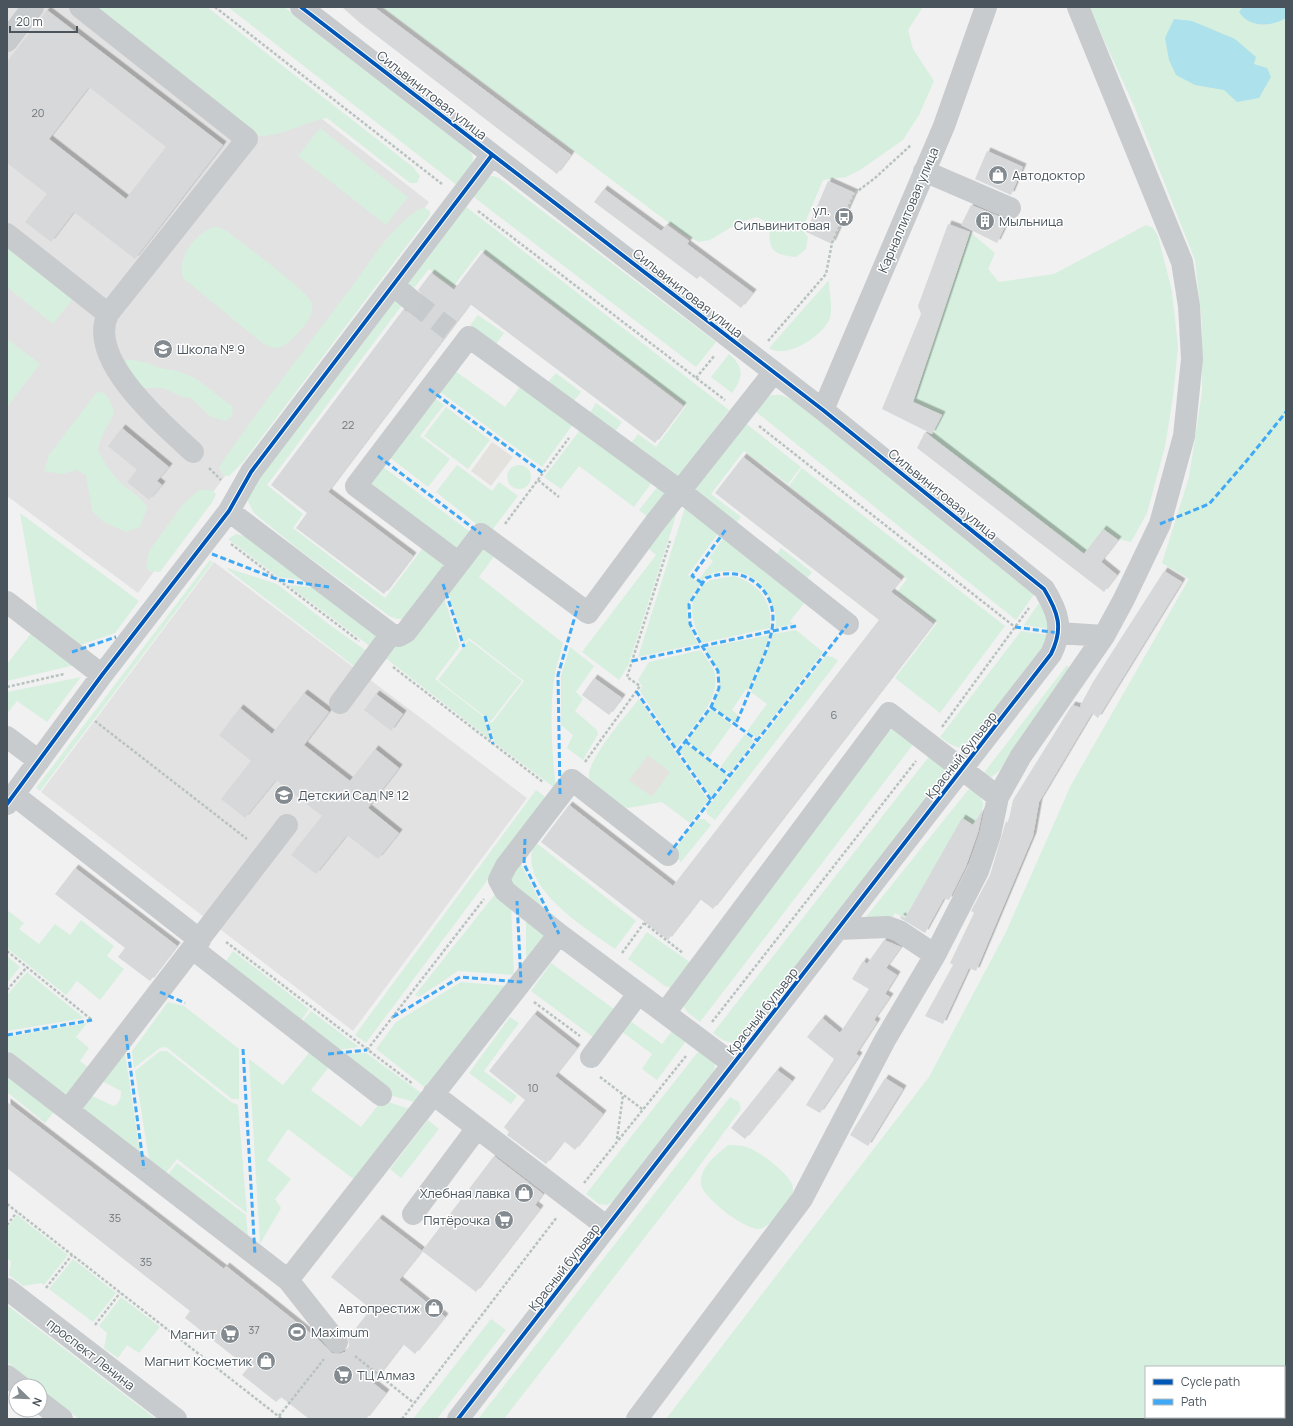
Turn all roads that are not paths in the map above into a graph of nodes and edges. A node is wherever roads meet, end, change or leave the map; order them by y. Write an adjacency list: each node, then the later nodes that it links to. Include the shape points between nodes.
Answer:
1 (33, 7): 6 (street)
2 (80, 7): 13 (street, via 247,139)
3 (300, 7): 7 (street, Сильвинитовая улица)
4 (986, 7): 8 (street, Карналлитовая улица, via 944,126)
5 (1078, 7): 24 (street, via 1182,262 1189,306 1191,352 1184,436 1160,524)
6 (7, 41)
7 (492, 155): 11 (street); 14 (street, Сильвинитовая улица)
8 (924, 171): 9 (street); 15 (street, Карналлитовая улица)
9 (1010, 208)
10 (7, 234): 13 (street)
11 (393, 286): 12 (street); 18 (street, via 251,472)
12 (411, 300)
13 (108, 314): 16 (street, via 105,327 107,344 124,381 144,405)
14 (774, 372): 15 (street, Сильвинитовая улица); 17 (street)
15 (823, 410): 22 (street, Сильвинитовая улица, via 1049,597)
16 (193, 452)
17 (680, 491): 19 (street, via 588,613 481,534); 19 (street, via 468,336 458,336 356,486); 21 (street)
18 (229, 511): 23 (street); 25 (street)
19 (459, 562): 23 (street, via 406,632 399,636)
20 (7, 602): 25 (street)
21 (848, 624)
22 (1059, 633): 24 (street); 29 (street, Красный бульвар, via 1051,654)
23 (391, 634): 26 (street)
24 (1104, 636): 30 (street, via 1021,756)
25 (97, 672): 28 (street)
26 (340, 703)
27 (7, 737): 28 (street)
28 (39, 761): 31 (street)
29 (962, 769): 30 (street); 34 (street, Красный бульвар); 39 (street, via 889,712)
30 (998, 797): 37 (street, via 990,835 978,871)
31 (10, 800): 36 (street)
32 (287, 825): 36 (street)
33 (668, 855): 35 (street, via 572,780 506,866 499,880 505,891)
34 (838, 929): 37 (street, via 888,927 899,931); 42 (street, Красный бульвар)
35 (559, 934): 38 (street); 44 (street)
36 (200, 939): 43 (street); 45 (street)
37 (935, 955): 56 (street, via 885,1040 802,1199)
38 (638, 994): 39 (street); 40 (street)
39 (665, 1013): 42 (street)
40 (595, 1053)
41 (7, 1063): 45 (street)
42 (733, 1064): 48 (street, Красный бульвар)
43 (381, 1095)
44 (432, 1096): 46 (street); 49 (street)
45 (68, 1110): 49 (street)
46 (477, 1128): 47 (street); 48 (street)
47 (413, 1214)
48 (607, 1227): 55 (street, Красный бульвар)
49 (288, 1280): 51 (street)
50 (7, 1289): 54 (street, проспект Ленина)
51 (338, 1342)
52 (48, 1408): 53 (street)
53 (62, 1419)
54 (176, 1419)
55 (458, 1419)
56 (637, 1419)

